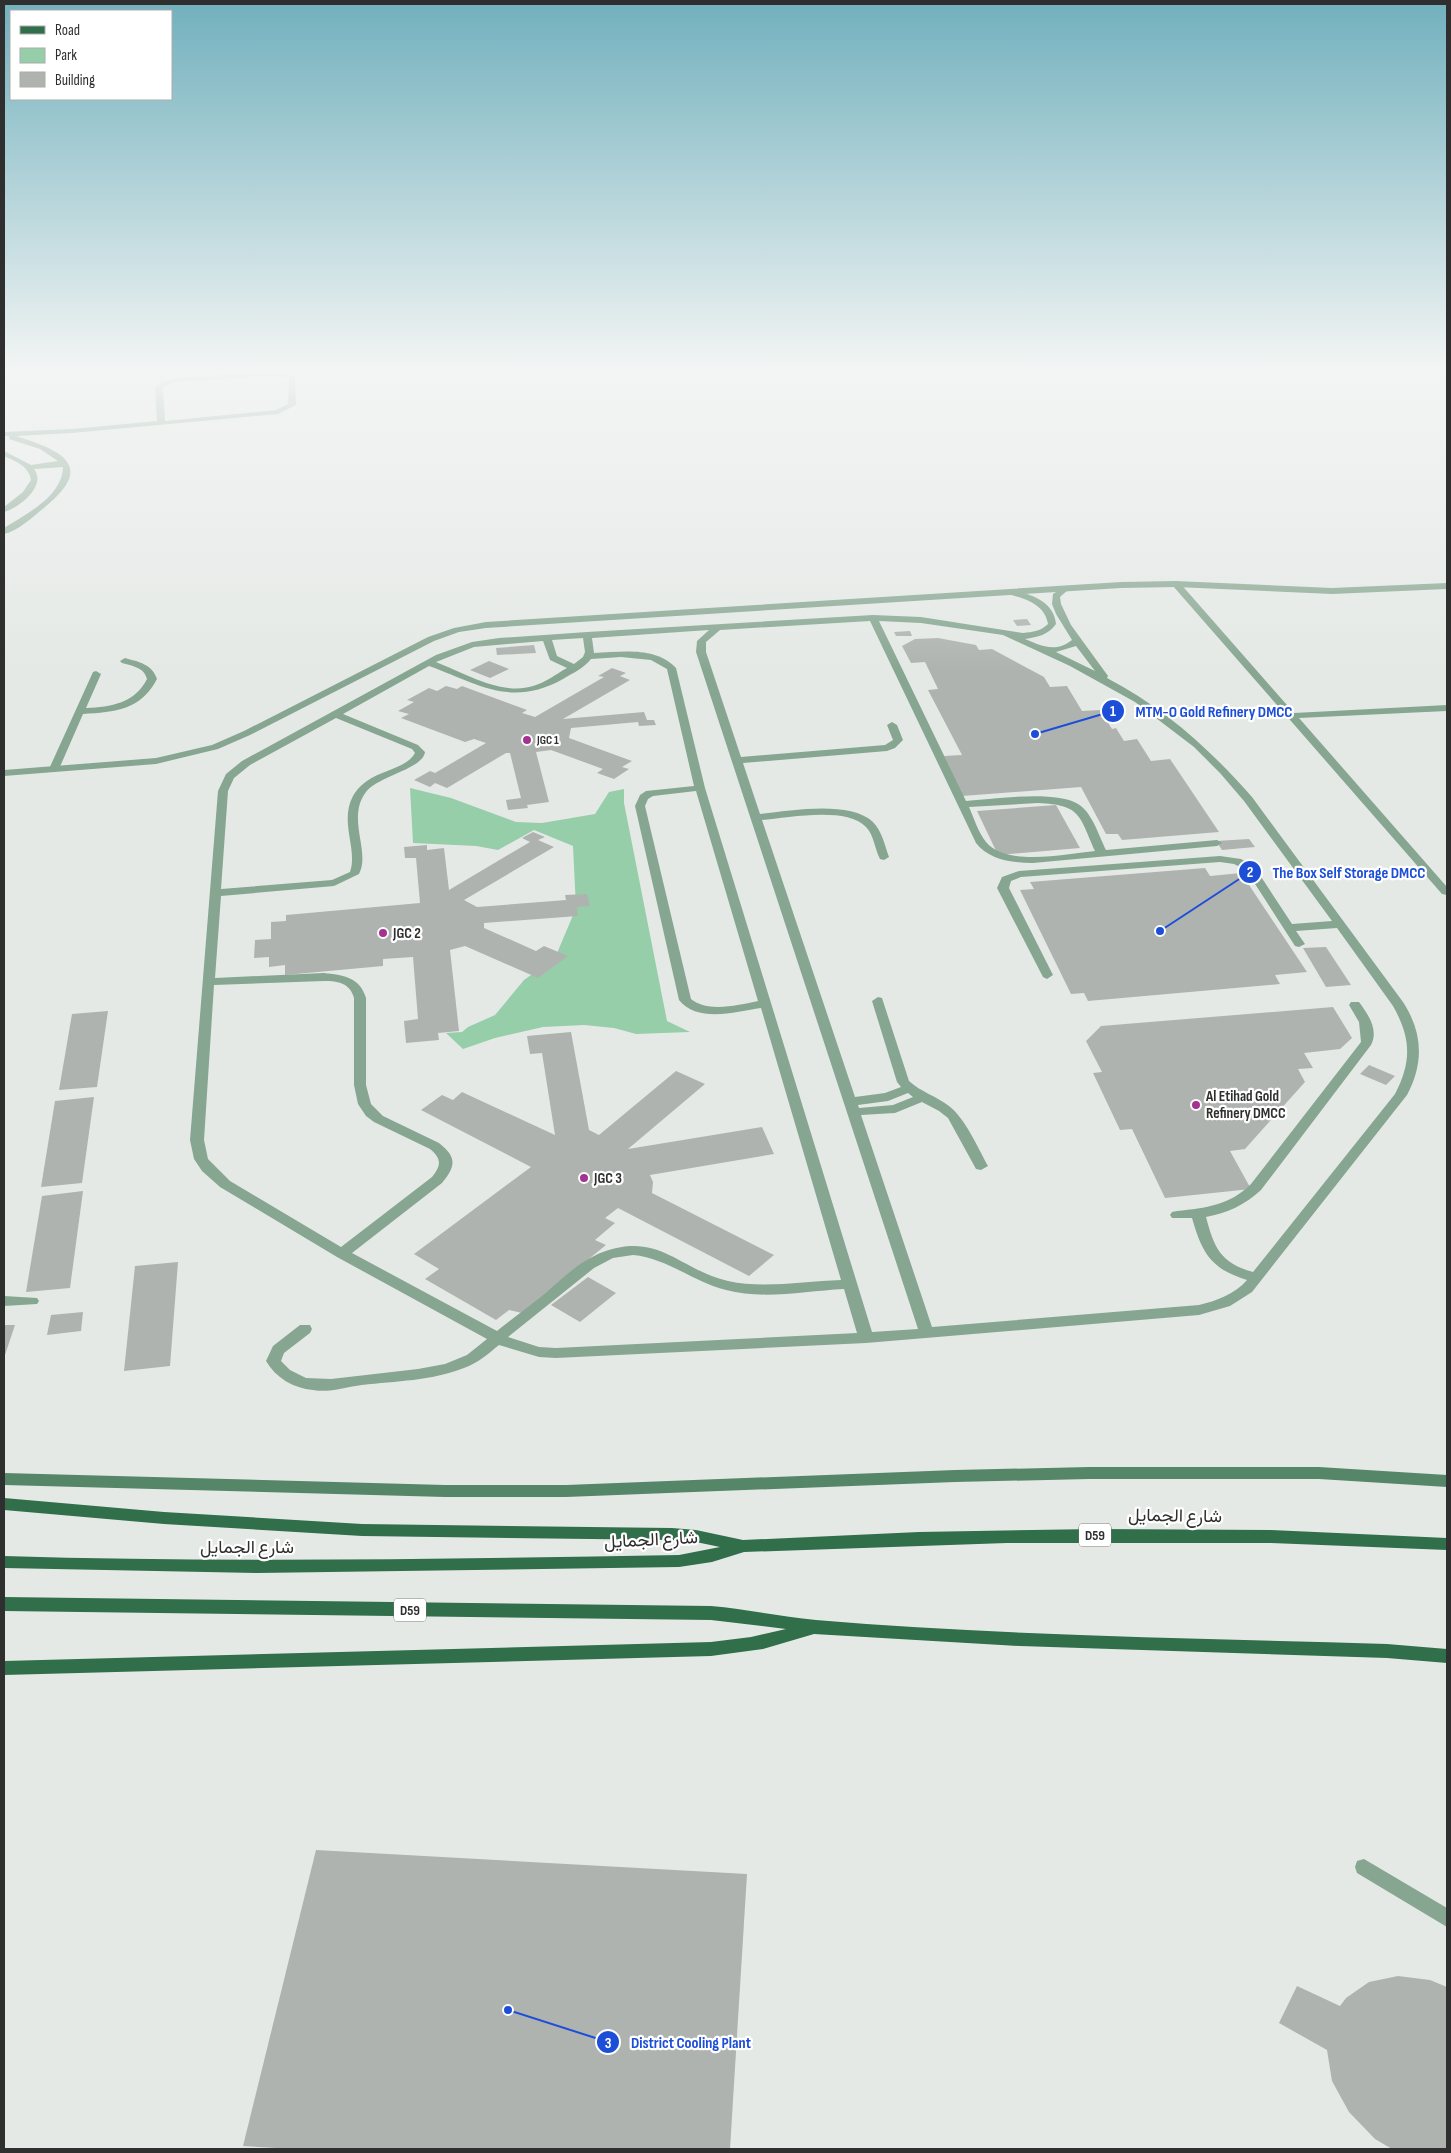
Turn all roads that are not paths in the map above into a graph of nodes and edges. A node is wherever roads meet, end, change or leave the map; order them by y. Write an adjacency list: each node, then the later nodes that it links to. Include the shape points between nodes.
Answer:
1 (32, 470): 3 (street, via 35,477 32,488)
2 (68, 470): 4 (street, via 68,477 59,491)
3 (4, 510)
4 (4, 532)
5 (1176, 584): 6 (street, via 1332,591); 7 (street); 27 (street)
6 (1447, 586)
7 (1065, 589): 8 (street); 10 (street, via 1056,596)
8 (1010, 592): 9 (street, via 1033,599); 30 (street, via 472,627 431,639 215,747 156,761)
9 (1051, 615): 10 (street); 13 (street, via 1052,624 1039,634)
10 (1061, 615): 16 (street)
11 (873, 618): 12 (street); 13 (street, via 950,623); 33 (street)
12 (718, 627): 14 (street); 29 (street, via 702,641 702,652)
13 (1006, 634): 17 (street)
14 (587, 635): 15 (street); 18 (street)
15 (546, 638): 20 (street, via 472,646); 21 (street, via 554,658)
16 (1078, 640): 17 (street, via 1070,646); 23 (street)
17 (1048, 650): 23 (street)
18 (589, 656): 21 (street); 32 (street, via 645,656 657,658 671,668)
19 (126, 661): 25 (street, via 148,670 152,679 150,684 136,699 120,706)
20 (430, 663): 21 (street, via 499,688 520,691 540,687); 26 (street)
21 (574, 668)
22 (96, 674): 25 (street)
23 (1106, 680): 40 (street, via 1162,716 1232,779)
24 (1447, 708): 27 (street)
25 (80, 711): 30 (street)
26 (335, 714): 39 (street, via 246,762 230,776 223,791); 39 (street, via 415,747 420,752 417,758 371,782 358,798 352,816 357,866 354,874 334,883)
27 (1291, 716): 38 (street)
28 (892, 725): 29 (street, via 898,740 887,748)
29 (737, 760): 34 (street)
30 (54, 769): 31 (street)
31 (4, 773)
32 (700, 788): 46 (street); 46 (street, via 650,793 640,806 685,1000 693,1007 706,1010)
33 (962, 804): 36 (street, via 981,843 1002,856 1032,860); 36 (street, via 1048,800 1070,803 1078,810)
34 (756, 817): 37 (street, via 833,812 855,817 870,826); 50 (street)
35 (1217, 843): 36 (street)
36 (1102, 854)
37 (884, 857)
38 (1446, 892)
39 (214, 893): 44 (street)
40 (1340, 924): 41 (street); 55 (street, via 1408,1020 1414,1043 1414,1065 1392,1109)
41 (1288, 928): 42 (street); 43 (street, via 1250,868 1228,859 1019,874 1006,880 1003,888)
42 (1300, 944)
43 (1047, 975)
44 (209, 982): 54 (street, via 197,1140 201,1159 225,1184); 54 (street, via 324,976 351,982 359,989 360,1085 365,1104 381,1121 441,1150 446,1160 445,1170 438,1180)
45 (878, 1001): 48 (street, via 903,1082)
46 (765, 1004): 56 (street)
47 (1355, 1005): 52 (street, via 1362,1014 1368,1033 1362,1050 1247,1198 1234,1206)
48 (910, 1088): 49 (street); 50 (street, via 888,1098)
49 (922, 1097): 50 (street, via 894,1109); 51 (street, via 953,1116)
50 (852, 1107): 60 (street)
51 (981, 1166)
52 (1198, 1214): 53 (street); 55 (street, via 1207,1247 1214,1258 1240,1274)
53 (1177, 1215)
54 (342, 1254): 61 (street)
55 (1257, 1278): 60 (street, via 1234,1298 1199,1310)
56 (849, 1284): 61 (street, via 740,1287 712,1281 659,1254 620,1251 608,1254 587,1267); 62 (street)
57 (4, 1300): 58 (street)
58 (32, 1301)
59 (305, 1329): 61 (street, via 278,1350 273,1362 295,1380 321,1385 452,1368 472,1359)
60 (927, 1333): 62 (street)
61 (498, 1338): 62 (street, via 524,1349 556,1353)
62 (866, 1338)
63 (4, 1479): 64 (main road, via 445,1491 575,1490 1108,1472 1319,1473)
64 (1447, 1481)
65 (4, 1504): 67 (main road, via 362,1530 672,1534)
66 (1447, 1544): 67 (main road, شارع الجمايل / D59, via 1127,1535 901,1538)
67 (743, 1546): 68 (main road, شارع الجمايل / D59, via 702,1559 669,1562 315,1567)
68 (4, 1562)
69 (4, 1604): 70 (main road, D59, via 711,1613)
70 (814, 1627): 71 (main road, D59, via 1020,1639 1387,1651); 72 (main road, via 780,1640 711,1649)
71 (1447, 1656)
72 (4, 1668)
73 (1364, 1867): 74 (street)
74 (1447, 1918)

